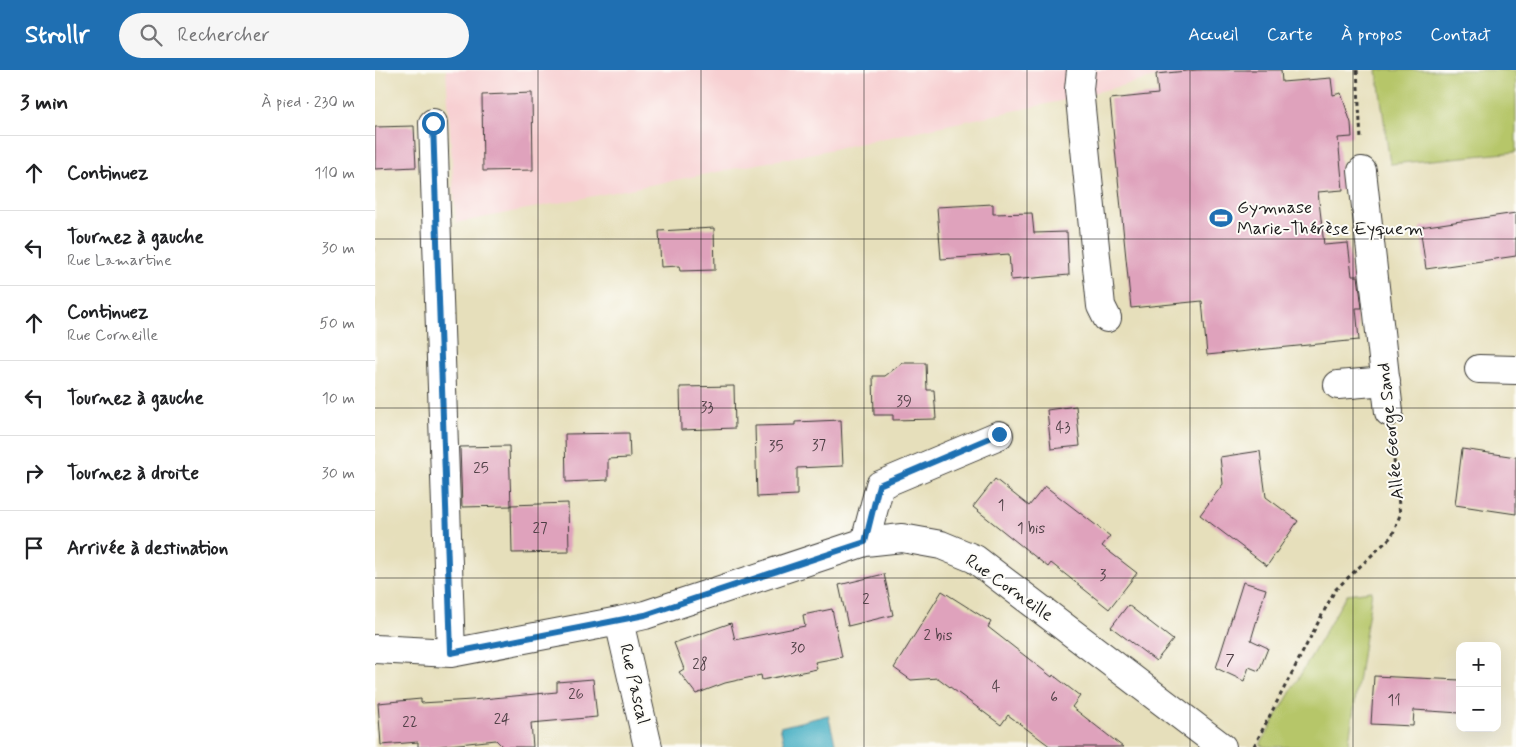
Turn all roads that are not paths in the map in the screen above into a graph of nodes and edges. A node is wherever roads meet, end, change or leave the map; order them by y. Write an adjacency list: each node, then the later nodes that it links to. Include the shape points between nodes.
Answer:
1 (1081, 70): 4 (street, via 1079,89 1101,306)
2 (433, 123): 14 (street)
3 (1363, 171): 7 (street, Allée George Sand)
4 (1107, 318)
5 (1479, 369): 6 (street)
6 (1516, 370)
7 (1385, 381): 8 (street); 9 (street, Allée George Sand)
8 (1338, 385)
9 (1389, 412)
10 (999, 434): 11 (street, via 879,485)
11 (865, 542): 12 (street, Rue Corneille); 16 (street, Rue Corneille, via 902,538 941,544 975,559)
12 (619, 621): 14 (street, Rue Corneille); 15 (street, Rue Pascal)
13 (375, 649): 14 (street, Rue Corneille)
14 (451, 653)
15 (648, 747)
16 (1222, 747)

